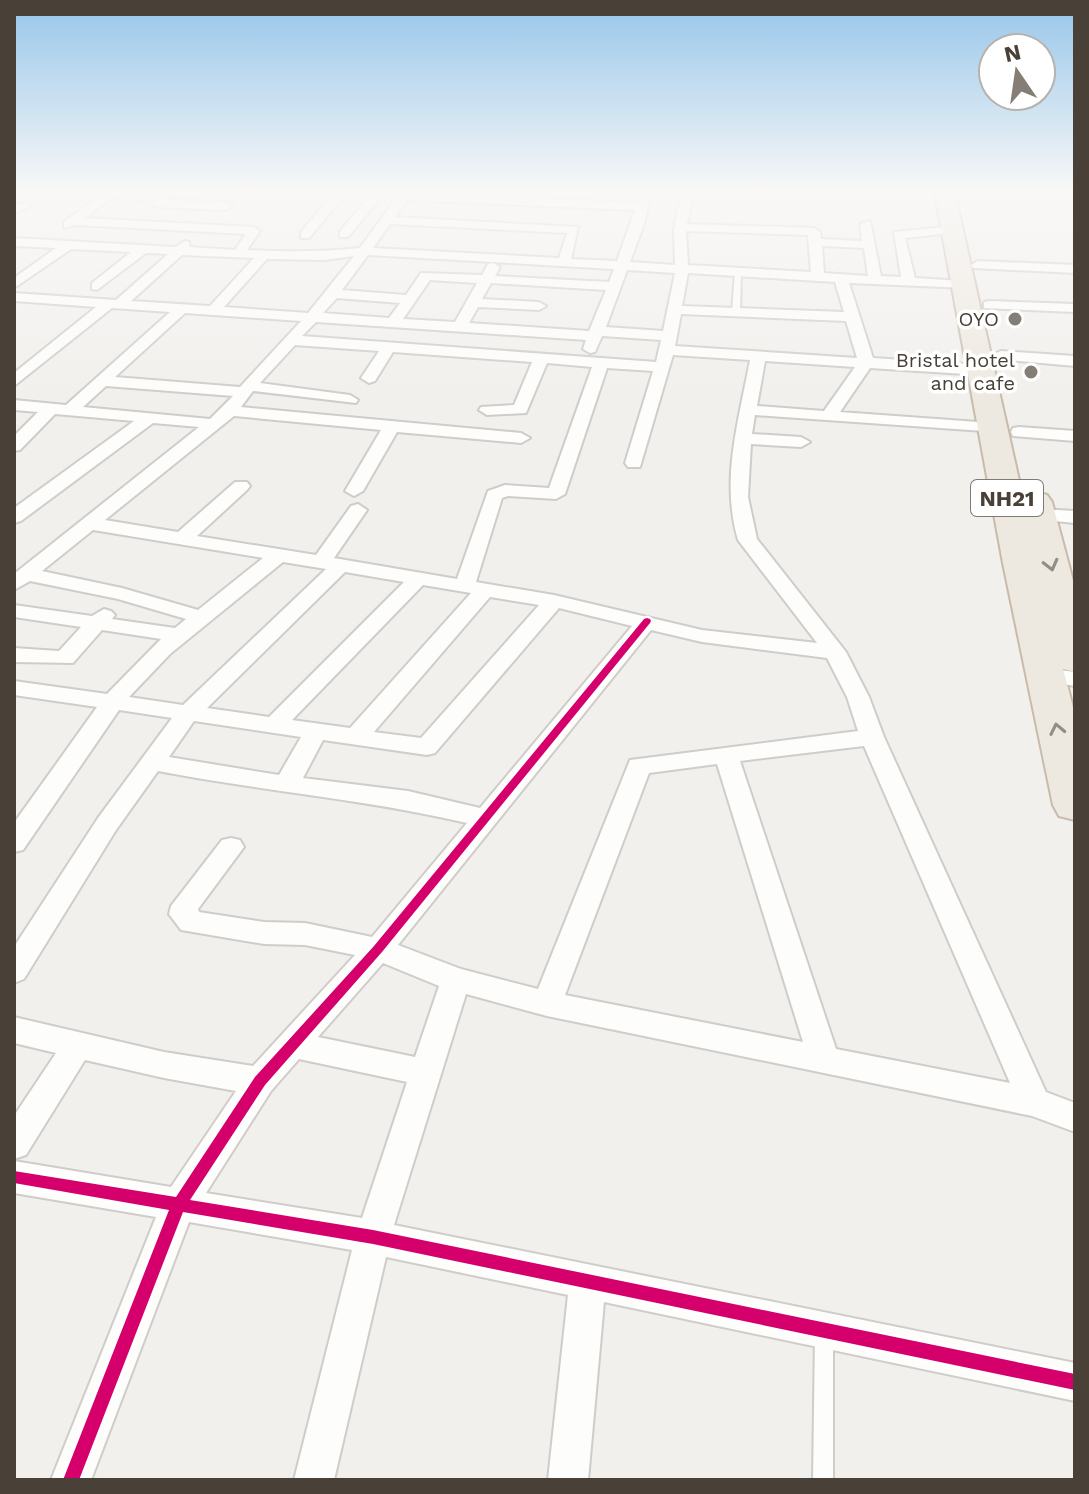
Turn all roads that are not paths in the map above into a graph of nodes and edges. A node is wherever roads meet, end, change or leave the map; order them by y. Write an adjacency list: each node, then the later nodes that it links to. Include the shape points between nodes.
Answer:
1 (48, 260): 29 (street)
2 (130, 260): 30 (street)
3 (169, 260): 32 (street)
4 (260, 260): 35 (street)
5 (359, 260): 33 (street)
6 (492, 260): 24 (street)
7 (555, 260): 17 (street)
8 (623, 260): 18 (street)
9 (682, 260): 19 (street)
10 (702, 260): 19 (street)
11 (729, 260): 21 (street)
12 (817, 260): 23 (street)
13 (873, 260): 26 (street)
14 (904, 260): 28 (street)
15 (964, 260): 22 (highway, NH21)
16 (968, 260): 22 (highway, NH21)
17 (564, 262): 18 (street)
18 (621, 265): 19 (street); 31 (street)
19 (682, 269): 43 (street)
20 (1075, 269): 22 (street)
21 (738, 273): 23 (street); 45 (lane)
22 (970, 275): 28 (street); 39 (highway, NH21); 63 (highway, NH21)
23 (818, 277): 25 (street)
24 (488, 279): 27 (street); 36 (street, via 425,276); 37 (street)
25 (841, 279): 26 (street); 47 (street)
26 (875, 280): 28 (street)
27 (548, 282): 31 (street); 40 (street)
28 (909, 283)
29 (14, 284)
30 (97, 286)
31 (613, 286): 51 (street)
32 (134, 290): 35 (street); 38 (street)
33 (333, 294): 36 (street); 46 (street)
34 (14, 297): 38 (street)
35 (225, 297): 44 (street)
36 (410, 299): 48 (street)
37 (474, 303): 40 (street); 49 (street)
38 (113, 304): 42 (street); 66 (street)
39 (989, 305): 41 (street); 63 (highway, NH21)
40 (539, 306): 50 (street)
41 (1075, 308)
42 (181, 309): 44 (street); 67 (street)
43 (675, 310): 45 (street); 53 (street)
44 (212, 312): 46 (street)
45 (736, 312): 47 (street)
46 (312, 316): 48 (street); 52 (street)
47 (852, 317): 61 (street)
48 (393, 323): 49 (street)
49 (467, 328): 50 (street); 55 (street)
50 (529, 332): 51 (street)
51 (595, 334): 53 (street); 62 (street)
52 (290, 340): 54 (street); 68 (street)
53 (668, 343): 57 (street); 64 (street)
54 (389, 347): 55 (street); 65 (street)
55 (460, 353): 58 (street)
56 (1075, 353): 59 (street)
57 (758, 356): 61 (street); 74 (street)
58 (541, 359): 62 (street); 73 (street, via 520,410)
59 (1041, 359): 60 (street); 63 (street)
60 (1075, 361)
61 (866, 362): 63 (street); 77 (street)
62 (594, 363): 64 (street); 97 (street, via 556,494 505,490 494,495)
63 (991, 363): 80 (highway, NH21)
64 (662, 367): 86 (street)
65 (369, 378)
66 (14, 381)
67 (102, 381): 68 (street); 72 (street)
68 (246, 389): 69 (street); 75 (street)
69 (350, 400)
70 (14, 405): 71 (street)
71 (52, 408): 72 (street); 85 (street)
72 (70, 410): 76 (street)
73 (487, 410)
74 (750, 410): 77 (street); 83 (street)
75 (230, 411): 78 (street); 79 (street)
76 (151, 417): 78 (street); 89 (street)
77 (828, 417): 80 (street)
78 (215, 424): 91 (street)
79 (391, 427): 82 (street); 94 (street)
80 (1006, 430): 81 (street); 88 (highway, NH21); 109 (highway, NH21)
81 (1075, 436)
82 (521, 438)
83 (742, 438): 84 (street); 106 (street, via 741,524)
84 (801, 442)
85 (14, 446)
86 (634, 463)
87 (241, 486): 92 (street)
88 (1040, 515): 90 (street); 108 (highway, NH21, one-way to 108)
89 (14, 517)
90 (1075, 517)
91 (87, 523): 92 (street); 95 (street)
92 (182, 539): 93 (street)
93 (279, 555): 94 (street); 101 (street)
94 (330, 565): 96 (street); 112 (street)
95 (20, 579): 98 (street)
96 (418, 579): 97 (street); 113 (street)
97 (475, 588): 99 (street); 115 (street)
98 (122, 594): 101 (street); 103 (street)
99 (554, 601): 102 (street); 115 (street, via 429,746)
100 (23, 611): 103 (street); 104 (street)
101 (201, 617): 105 (street)
102 (647, 621): 106 (street, via 702,636); 121 (street)
103 (97, 623): 105 (street); 107 (street, via 65,658)
104 (14, 628)
105 (179, 635): 111 (street)
106 (835, 652): 116 (street)
107 (14, 655)
108 (1075, 660)
109 (1060, 677): 120 (highway, NH21, one-way to 109)
110 (14, 688): 111 (street)
111 (112, 703): 112 (street); 122 (street)
112 (189, 712): 113 (street); 118 (street)
113 (274, 725): 114 (street)
114 (316, 731): 115 (street); 119 (street)
115 (356, 737)
116 (872, 737): 117 (street); 134 (street)
117 (726, 755): 127 (street, via 635,770); 131 (street)
118 (152, 762): 119 (street); 125 (street)
119 (287, 784): 121 (street, via 408,800)
120 (1075, 805)
121 (486, 818): 124 (street)
122 (14, 843)
123 (231, 847): 124 (street, via 185,906 191,922 305,934)
124 (378, 949): 126 (street); 130 (street)
125 (14, 971)
126 (456, 980): 127 (street); 132 (street)
127 (547, 1004): 131 (street)
128 (14, 1030): 129 (street)
129 (78, 1045): 133 (street); 136 (street)
130 (293, 1045): 132 (street); 133 (street)
131 (824, 1059): 134 (street)
132 (426, 1073): 139 (street)
133 (260, 1081): 138 (street)
134 (1034, 1102): 135 (street)
135 (1075, 1118)
136 (14, 1144)
137 (14, 1177): 138 (street)
138 (178, 1206): 139 (street); 143 (street)
139 (373, 1237): 140 (street); 144 (street)
140 (588, 1280): 141 (street); 145 (street)
141 (824, 1330): 142 (street); 146 (lane)
142 (1075, 1382)
143 (71, 1480)
144 (314, 1480)
145 (568, 1480)
146 (823, 1480)

